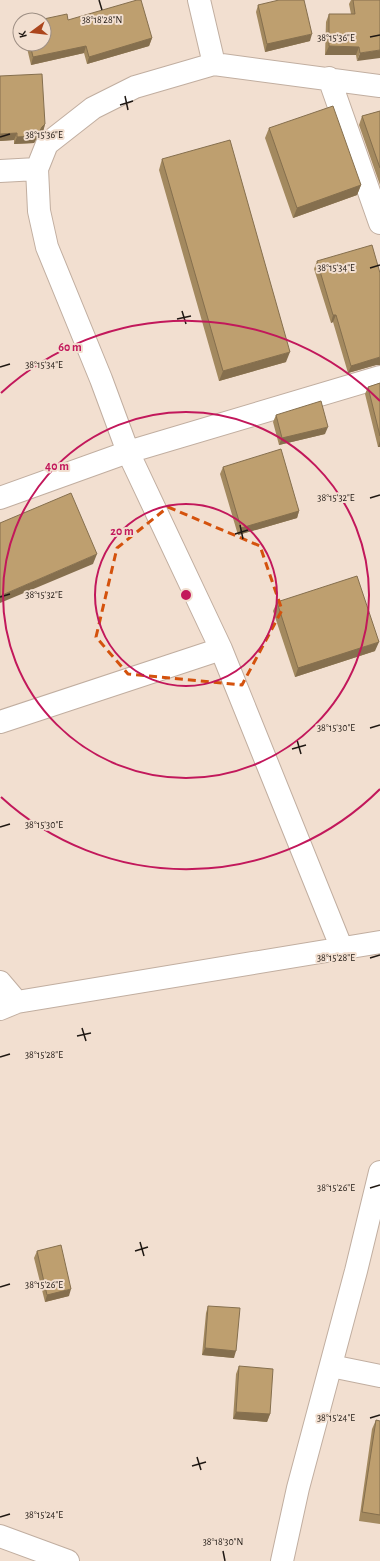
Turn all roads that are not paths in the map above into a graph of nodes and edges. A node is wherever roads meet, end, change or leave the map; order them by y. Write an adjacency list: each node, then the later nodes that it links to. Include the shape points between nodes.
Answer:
1 (199, 0): 2 (street)
2 (214, 64): 3 (street); 5 (street, via 135,87 93,108 47,144)
3 (329, 78): 4 (street); 7 (street)
4 (380, 86)
5 (37, 168): 6 (street); 9 (street, via 39,211 47,247)
6 (0, 171)
7 (380, 223)
8 (380, 377): 9 (street)
9 (128, 452): 10 (street); 11 (street)
10 (0, 498)
11 (221, 648): 12 (street); 14 (street)
12 (0, 722)
13 (380, 942): 14 (street)
14 (342, 949): 16 (street)
15 (0, 982): 16 (street)
16 (9, 1006)
17 (380, 1172): 18 (street)
18 (331, 1366): 19 (street); 22 (street, via 298,1488)
19 (380, 1376)
20 (0, 1536): 21 (street)
21 (68, 1561)
22 (282, 1561)

